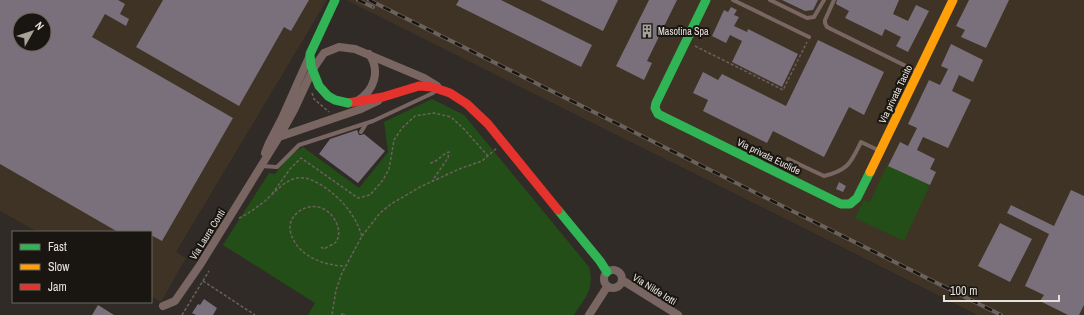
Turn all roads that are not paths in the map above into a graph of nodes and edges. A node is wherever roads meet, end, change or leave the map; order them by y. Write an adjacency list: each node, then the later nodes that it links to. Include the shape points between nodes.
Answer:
1 (335, 0): 9 (street, bridge)
2 (706, 0): 21 (street, Via privata Euclide, via 656,103 658,114 841,204 852,205)
3 (733, 0): 8 (lane)
4 (770, 0): 5 (lane, via 807,18 814,17)
5 (824, 0)
6 (834, 0): 11 (lane, via 824,23 827,27)
7 (953, 0): 11 (street, Via privata Tacito)
8 (809, 37)
9 (310, 54): 14 (street, bridge, via 311,66 319,86 335,100); 20 (street)
10 (369, 54): 12 (street, via 424,78); 14 (street, via 375,66 374,80 368,92); 17 (street, via 345,46 322,55)
11 (918, 72): 18 (street, Via privata Tacito)
12 (439, 88): 13 (street, via 420,86); 15 (lane, via 433,94); 22 (street, via 468,104 479,114)
13 (387, 96): 14 (street); 17 (street, via 361,109)
14 (352, 102)
15 (366, 123): 16 (lane); 20 (lane, via 299,146 276,167)
16 (361, 132)
17 (280, 137): 20 (street)
18 (880, 151): 19 (lane, via 861,142 850,163 840,171 824,176); 21 (street, Via privata Tacito)
19 (788, 159)
20 (261, 166): 25 (street, Via Laura Conti, via 175,301)
21 (857, 198)
22 (607, 272): 23 (street, via 613,269 619,271); 24 (street, via 603,279)
23 (622, 280): 24 (street, via 618,287); 27 (street, Via Nilde Iotti)
24 (607, 286): 26 (street)
25 (163, 306)
26 (589, 315)
27 (678, 315)

